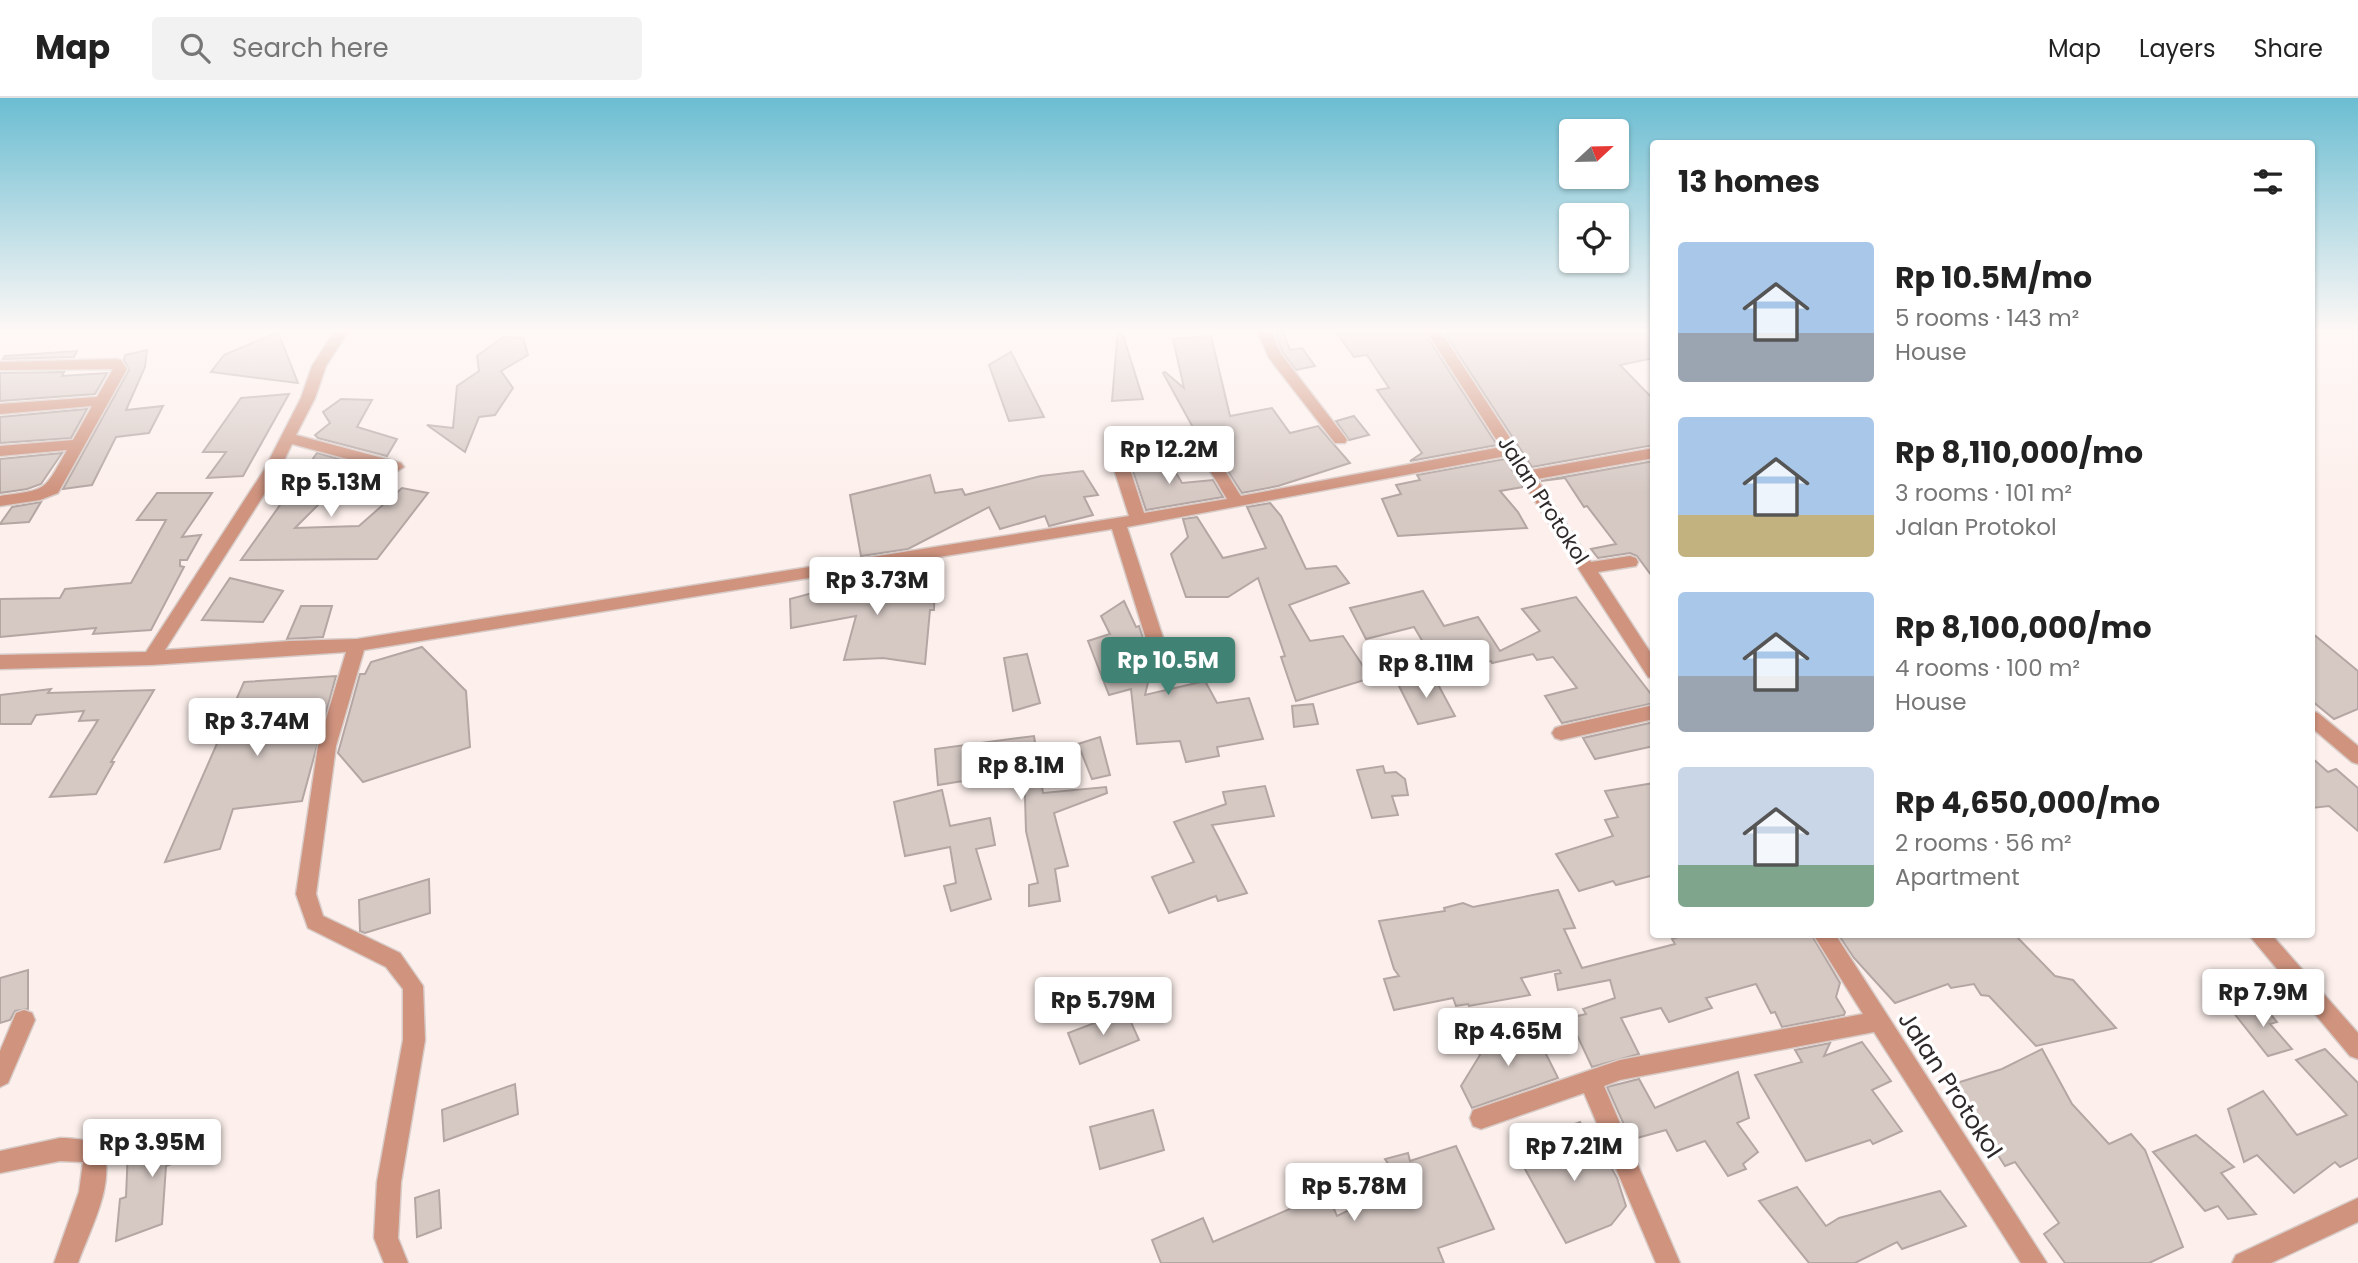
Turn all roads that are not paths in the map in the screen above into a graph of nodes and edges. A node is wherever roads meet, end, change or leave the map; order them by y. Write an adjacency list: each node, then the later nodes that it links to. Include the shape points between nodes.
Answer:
1 (111, 383): 5 (street)
2 (312, 383): 7 (street)
3 (1296, 383): 8 (street)
4 (1467, 383): 10 (street, Jalan Protokol)
5 (100, 401): 6 (street); 9 (street)
6 (0, 409)
7 (288, 438): 13 (street); 22 (street)
8 (1340, 440)
9 (78, 444): 11 (street); 15 (street, via 53,489)
10 (1511, 450): 14 (street, Jalan Protokol); 16 (street)
11 (0, 451)
12 (1650, 454): 14 (street)
13 (396, 467)
14 (1527, 476): 20 (street, Jalan Protokol)
15 (0, 501)
16 (1237, 502): 17 (street); 17 (street, via 1201,452 1185,446 1119,460)
17 (1138, 519): 18 (street)
18 (1118, 522): 21 (street); 25 (street)
19 (1630, 562): 20 (street)
20 (1588, 568): 24 (street, Jalan Protokol)
21 (357, 645): 22 (street); 41 (street, via 327,746 306,894 315,922 393,960 413,986 414,1040 389,1182 386,1238)
22 (151, 659): 23 (street)
23 (0, 662)
24 (1650, 666)
25 (1164, 668)
26 (1650, 713): 28 (street)
27 (2315, 721): 29 (street)
28 (1561, 733)
29 (2358, 757)
30 (1826, 938): 33 (street, Jalan Protokol)
31 (2261, 938): 34 (street)
32 (24, 1020): 35 (street)
33 (1878, 1020): 36 (street, via 1620,1070); 43 (street, Jalan Protokol)
34 (2358, 1049)
35 (0, 1076)
36 (1590, 1080): 37 (street); 42 (street)
37 (1481, 1118)
38 (0, 1161): 40 (street, via 60,1150 85,1149 94,1154 97,1163 92,1183)
39 (2358, 1210): 44 (street)
40 (66, 1263)
41 (396, 1263)
42 (1668, 1263)
43 (2035, 1263)
44 (2244, 1263)

